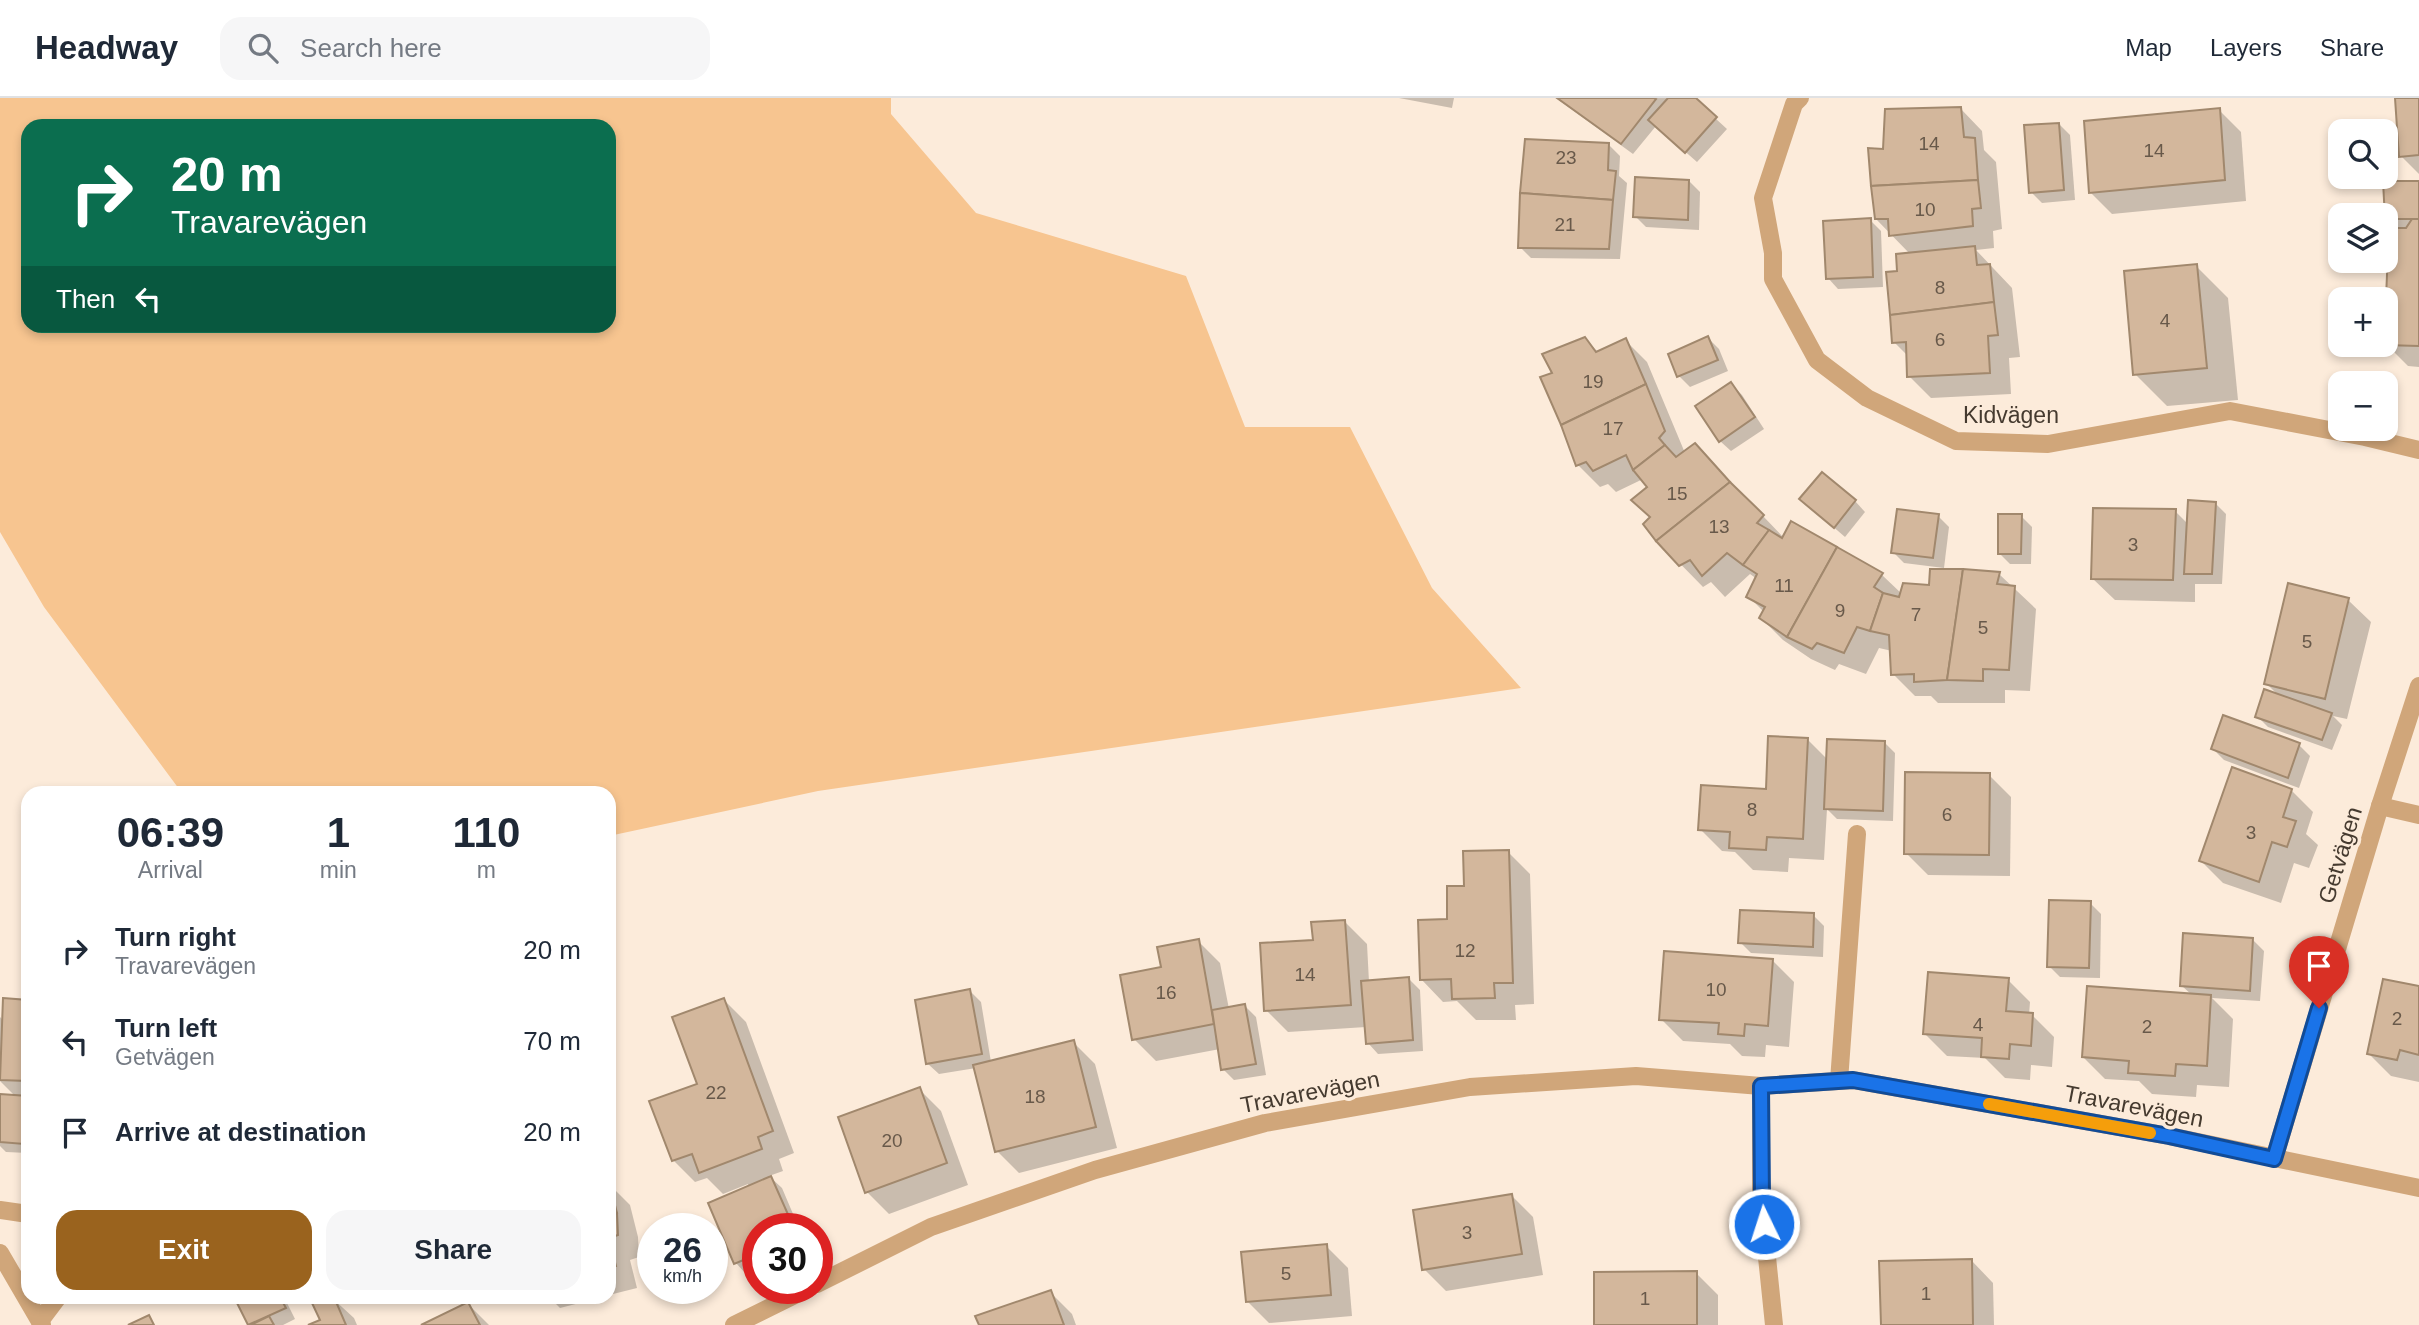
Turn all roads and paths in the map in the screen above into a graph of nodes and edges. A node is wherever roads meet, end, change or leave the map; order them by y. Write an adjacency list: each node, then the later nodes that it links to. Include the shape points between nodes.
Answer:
1 (1800, 98): 2 (street, Kidvägen, via 1794,104 1763,198 1773,279 1817,360 1867,398 1956,441 2048,444 2230,411)
2 (2419, 450)
3 (2419, 686): 4 (street, Getvägen)
4 (2380, 806): 5 (street); 9 (street, Getvägen)
5 (2419, 815)
6 (1857, 834): 7 (street)
7 (1839, 1081): 8 (street, Travarevägen); 9 (street, Travarevägen, via 2169,1136)
8 (1761, 1086): 14 (street, Travarevägen, via 1636,1076 1471,1087 1265,1123 1095,1170 931,1227); 21 (street, via 1762,1199)
9 (2274, 1159): 10 (street, Travarevägen)
10 (2419, 1188)
11 (0, 1210): 12 (street)
12 (21, 1213)
13 (0, 1253): 15 (street)
14 (833, 1276)
15 (21, 1289)
16 (30, 1304): 19 (street)
17 (53, 1304): 19 (street)
18 (777, 1304): 20 (street)
19 (41, 1323)
20 (734, 1325)
21 (1774, 1325)

